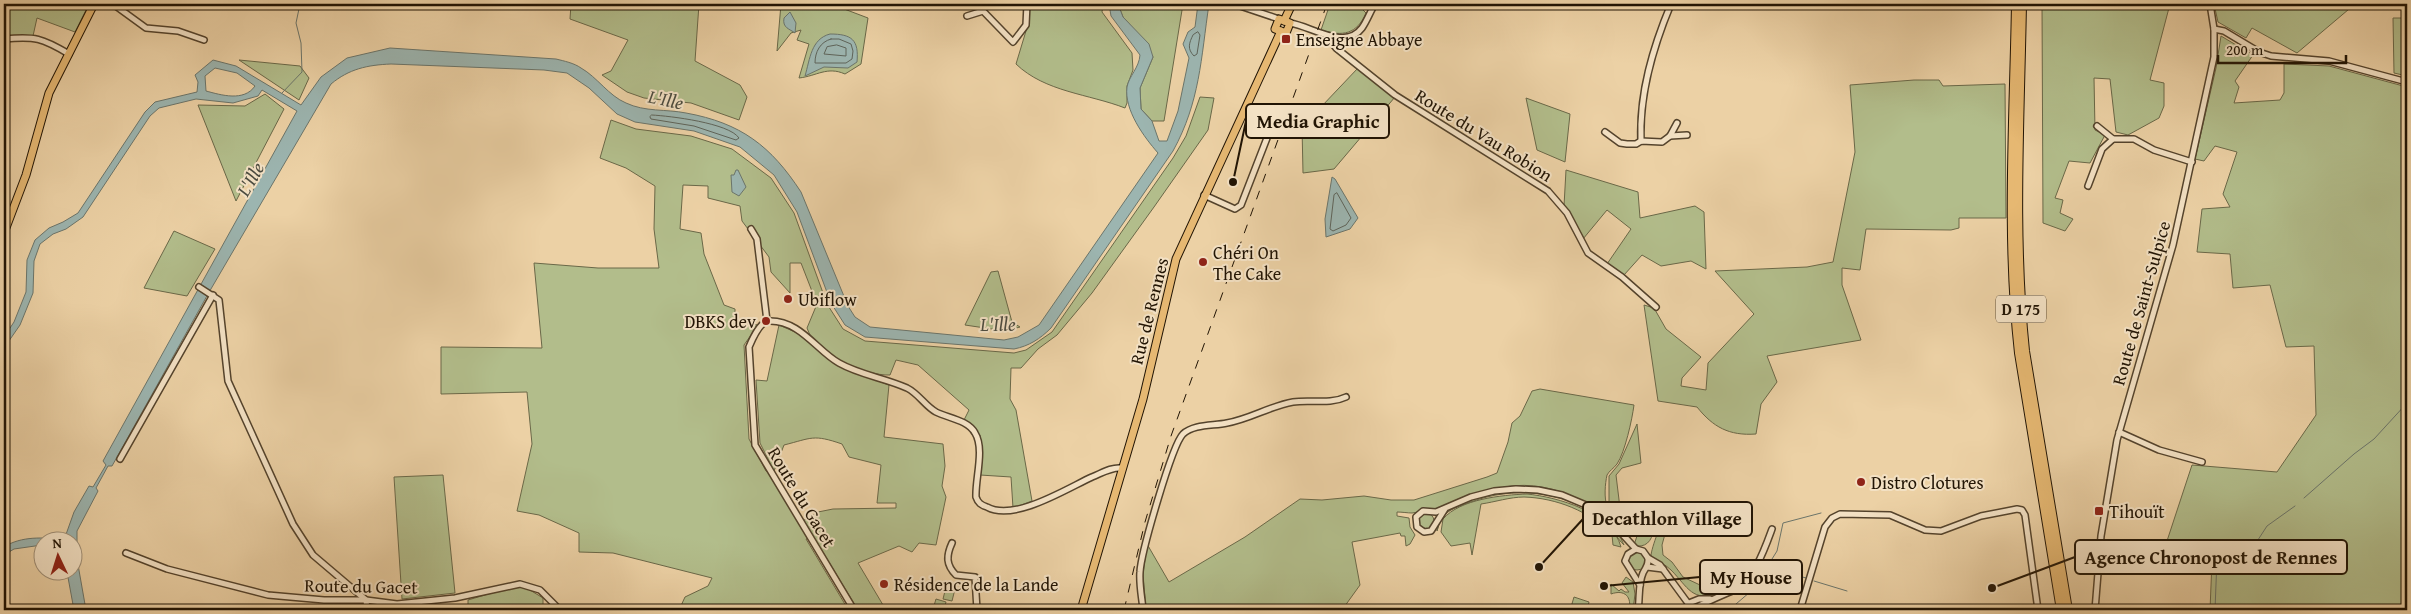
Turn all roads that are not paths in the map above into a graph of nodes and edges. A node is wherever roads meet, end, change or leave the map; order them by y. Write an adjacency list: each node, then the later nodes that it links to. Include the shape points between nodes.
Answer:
1 (94, 4): 20 (main road)
2 (113, 4): 19 (street, via 146,28 178,31)
3 (910, 4): 4 (street)
4 (936, 4)
5 (1027, 4): 13 (street, via 1024,29 1013,42 988,14)
6 (1234, 4): 14 (street)
7 (1292, 4): 14 (main road)
8 (1375, 4): 17 (street, via 1356,34)
9 (1671, 4): 29 (street, via 1649,66)
10 (2016, 4): 71 (highway, D 175, via 2014,311)
11 (2022, 4): 72 (highway, D 175, via 2020,309)
12 (2210, 4): 15 (street, Route de Saint-Sulpice)
13 (967, 16)
14 (1285, 21): 16 (main road, via 1286,33); 16 (main road, via 1275,29); 17 (street)
15 (2214, 29): 21 (street, via 2271,56 2329,62); 30 (street, Route de Saint-Sulpice, via 2214,57)
16 (1281, 31): 32 (main road, Rue de Rennes)
17 (1332, 36): 37 (street, Route du Vau Robion, via 1336,48 1395,95 1548,191 1567,213 1588,253)
18 (4, 39): 20 (street, via 26,37 45,40)
19 (204, 40)
20 (68, 54): 34 (main road, via 42,111 26,175)
21 (2407, 82)
22 (1264, 120): 32 (street, via 1267,138 1241,205 1235,208)
23 (1677, 123): 27 (street)
24 (2097, 126): 28 (street)
25 (1605, 132): 29 (street, via 1620,142 1636,144)
26 (1687, 135): 27 (street)
27 (1670, 136): 29 (street, via 1662,142)
28 (2113, 139): 30 (street, via 2134,139 2154,150); 31 (street, via 2102,149)
29 (1641, 141)
30 (2192, 162): 40 (street, Route de Saint-Sulpice, via 2173,245)
31 (2088, 186)
32 (1204, 195): 43 (main road, Rue de Rennes, via 1176,258 1143,399)
33 (751, 229): 38 (street, via 757,239)
34 (4, 233)
35 (199, 287): 36 (street)
36 (212, 294): 41 (street); 59 (street, via 221,306 230,386 293,524 314,555)
37 (1656, 307)
38 (767, 321): 43 (street, via 803,333 841,364 910,390 934,411 972,429 978,447 976,497 979,503 991,510 1021,508 1106,471); 63 (street, Route du Gacet, via 749,347 755,445)
39 (1346, 398): 66 (street, via 1327,402 1293,402 1244,419 1194,428 1183,435 1161,492 1141,564)
40 (2119, 432): 42 (street, via 2159,450); 73 (street, Route de Saint-Sulpice, via 2103,523)
41 (120, 459)
42 (2202, 462)
43 (1122, 468): 65 (main road, Rue de Rennes)
44 (1445, 509): 45 (street); 46 (street); 48 (street, via 1494,491 1538,490 1571,498 1593,508)
45 (1430, 511): 46 (street); 46 (street, via 1419,513 1415,519 1417,527 1424,532 1431,531)
46 (1437, 520)
47 (1772, 529): 58 (street, via 1762,555 1747,579 1732,591)
48 (1625, 538): 50 (street); 52 (street)
49 (952, 543): 64 (street, via 948,556 951,570 956,575 975,577)
50 (1636, 549): 52 (street); 53 (street, via 1643,551)
51 (126, 553): 59 (street, Route du Gacet, via 167,569 251,592 298,599)
52 (1628, 554): 56 (street, via 1626,565)
53 (1648, 558): 54 (street); 55 (street)
54 (1646, 569): 55 (street); 56 (street); 57 (street)
55 (1663, 569): 60 (street)
56 (1632, 571): 57 (street)
57 (1640, 585): 67 (street)
58 (1710, 599): 60 (street, via 1699,599); 68 (street)
59 (366, 600): 61 (street); 62 (street, Route du Gacet, via 397,604 455,598 520,584 540,590)
60 (1689, 604): 68 (street)
61 (368, 610)
62 (560, 610)
63 (854, 610)
64 (977, 610)
65 (1081, 610)
66 (1143, 610)
67 (1638, 610)
68 (1693, 610)
69 (1800, 610): 70 (street, via 1824,527 1828,520 1840,514 1890,516 1935,531 2014,509 2022,510 2025,518)
70 (2038, 610)
71 (2061, 610)
72 (2068, 610)
73 (2095, 610)

